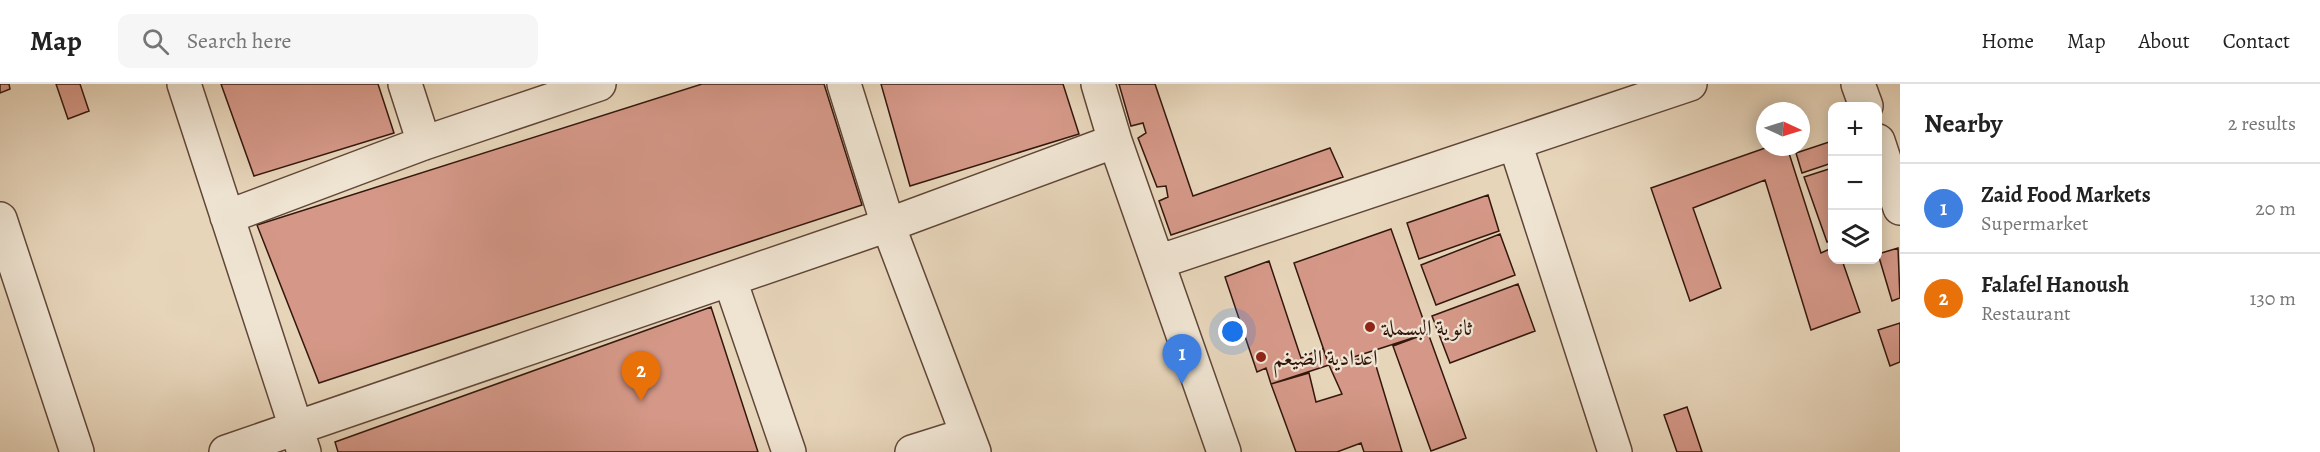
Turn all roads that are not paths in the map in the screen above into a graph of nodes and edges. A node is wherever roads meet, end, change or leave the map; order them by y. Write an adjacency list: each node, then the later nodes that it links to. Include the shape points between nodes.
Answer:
1 (184, 84): 14 (street)
2 (405, 84): 10 (street)
3 (599, 84): 10 (street)
4 (844, 84): 16 (street)
5 (1098, 84): 9 (street)
6 (1690, 84): 11 (street)
7 (1858, 84): 8 (street)
8 (1865, 102)
9 (1115, 141): 16 (street); 17 (street)
10 (424, 143): 14 (street)
11 (1515, 143): 17 (street); 26 (street)
12 (1882, 153): 13 (street)
13 (1900, 208)
14 (227, 217): 19 (street)
15 (0, 219): 21 (street)
16 (888, 225): 18 (street); 20 (street)
17 (1158, 262): 25 (street)
18 (730, 280): 19 (street); 23 (street)
19 (300, 440): 22 (street)
20 (970, 443): 24 (street)
21 (77, 452)
22 (226, 452)
23 (789, 452)
24 (912, 452)
25 (1224, 452)
26 (1615, 452)

